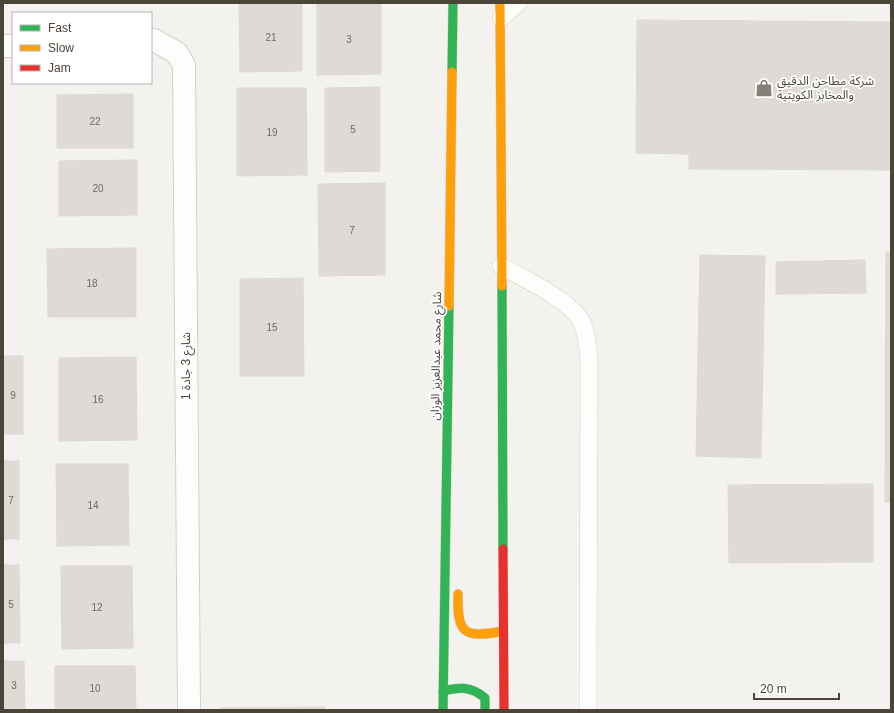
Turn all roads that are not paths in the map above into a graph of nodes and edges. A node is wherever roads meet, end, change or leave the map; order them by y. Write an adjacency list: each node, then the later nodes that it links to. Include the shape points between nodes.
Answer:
1 (453, 3): 6 (street, شارع محمد عبدالعزيز الوزان)
2 (518, 3): 3 (lane)
3 (501, 11): 5 (street)
4 (152, 40): 11 (street, شارع 3 جادة 1, via 177,53 184,65)
5 (502, 266): 9 (street); 15 (lane, via 570,306 581,320 587,342)
6 (446, 486): 7 (street); 10 (street, شارع محمد عبدالعزيز الوزان)
7 (455, 498)
8 (458, 588): 9 (street, via 458,619 462,628 471,634)
9 (503, 631): 14 (street)
10 (443, 691): 12 (street, شارع محمد عبدالعزيز الوزان); 13 (street, via 462,686 477,690 485,698)
11 (189, 710)
12 (443, 710)
13 (485, 710)
14 (504, 710)
15 (588, 710)

